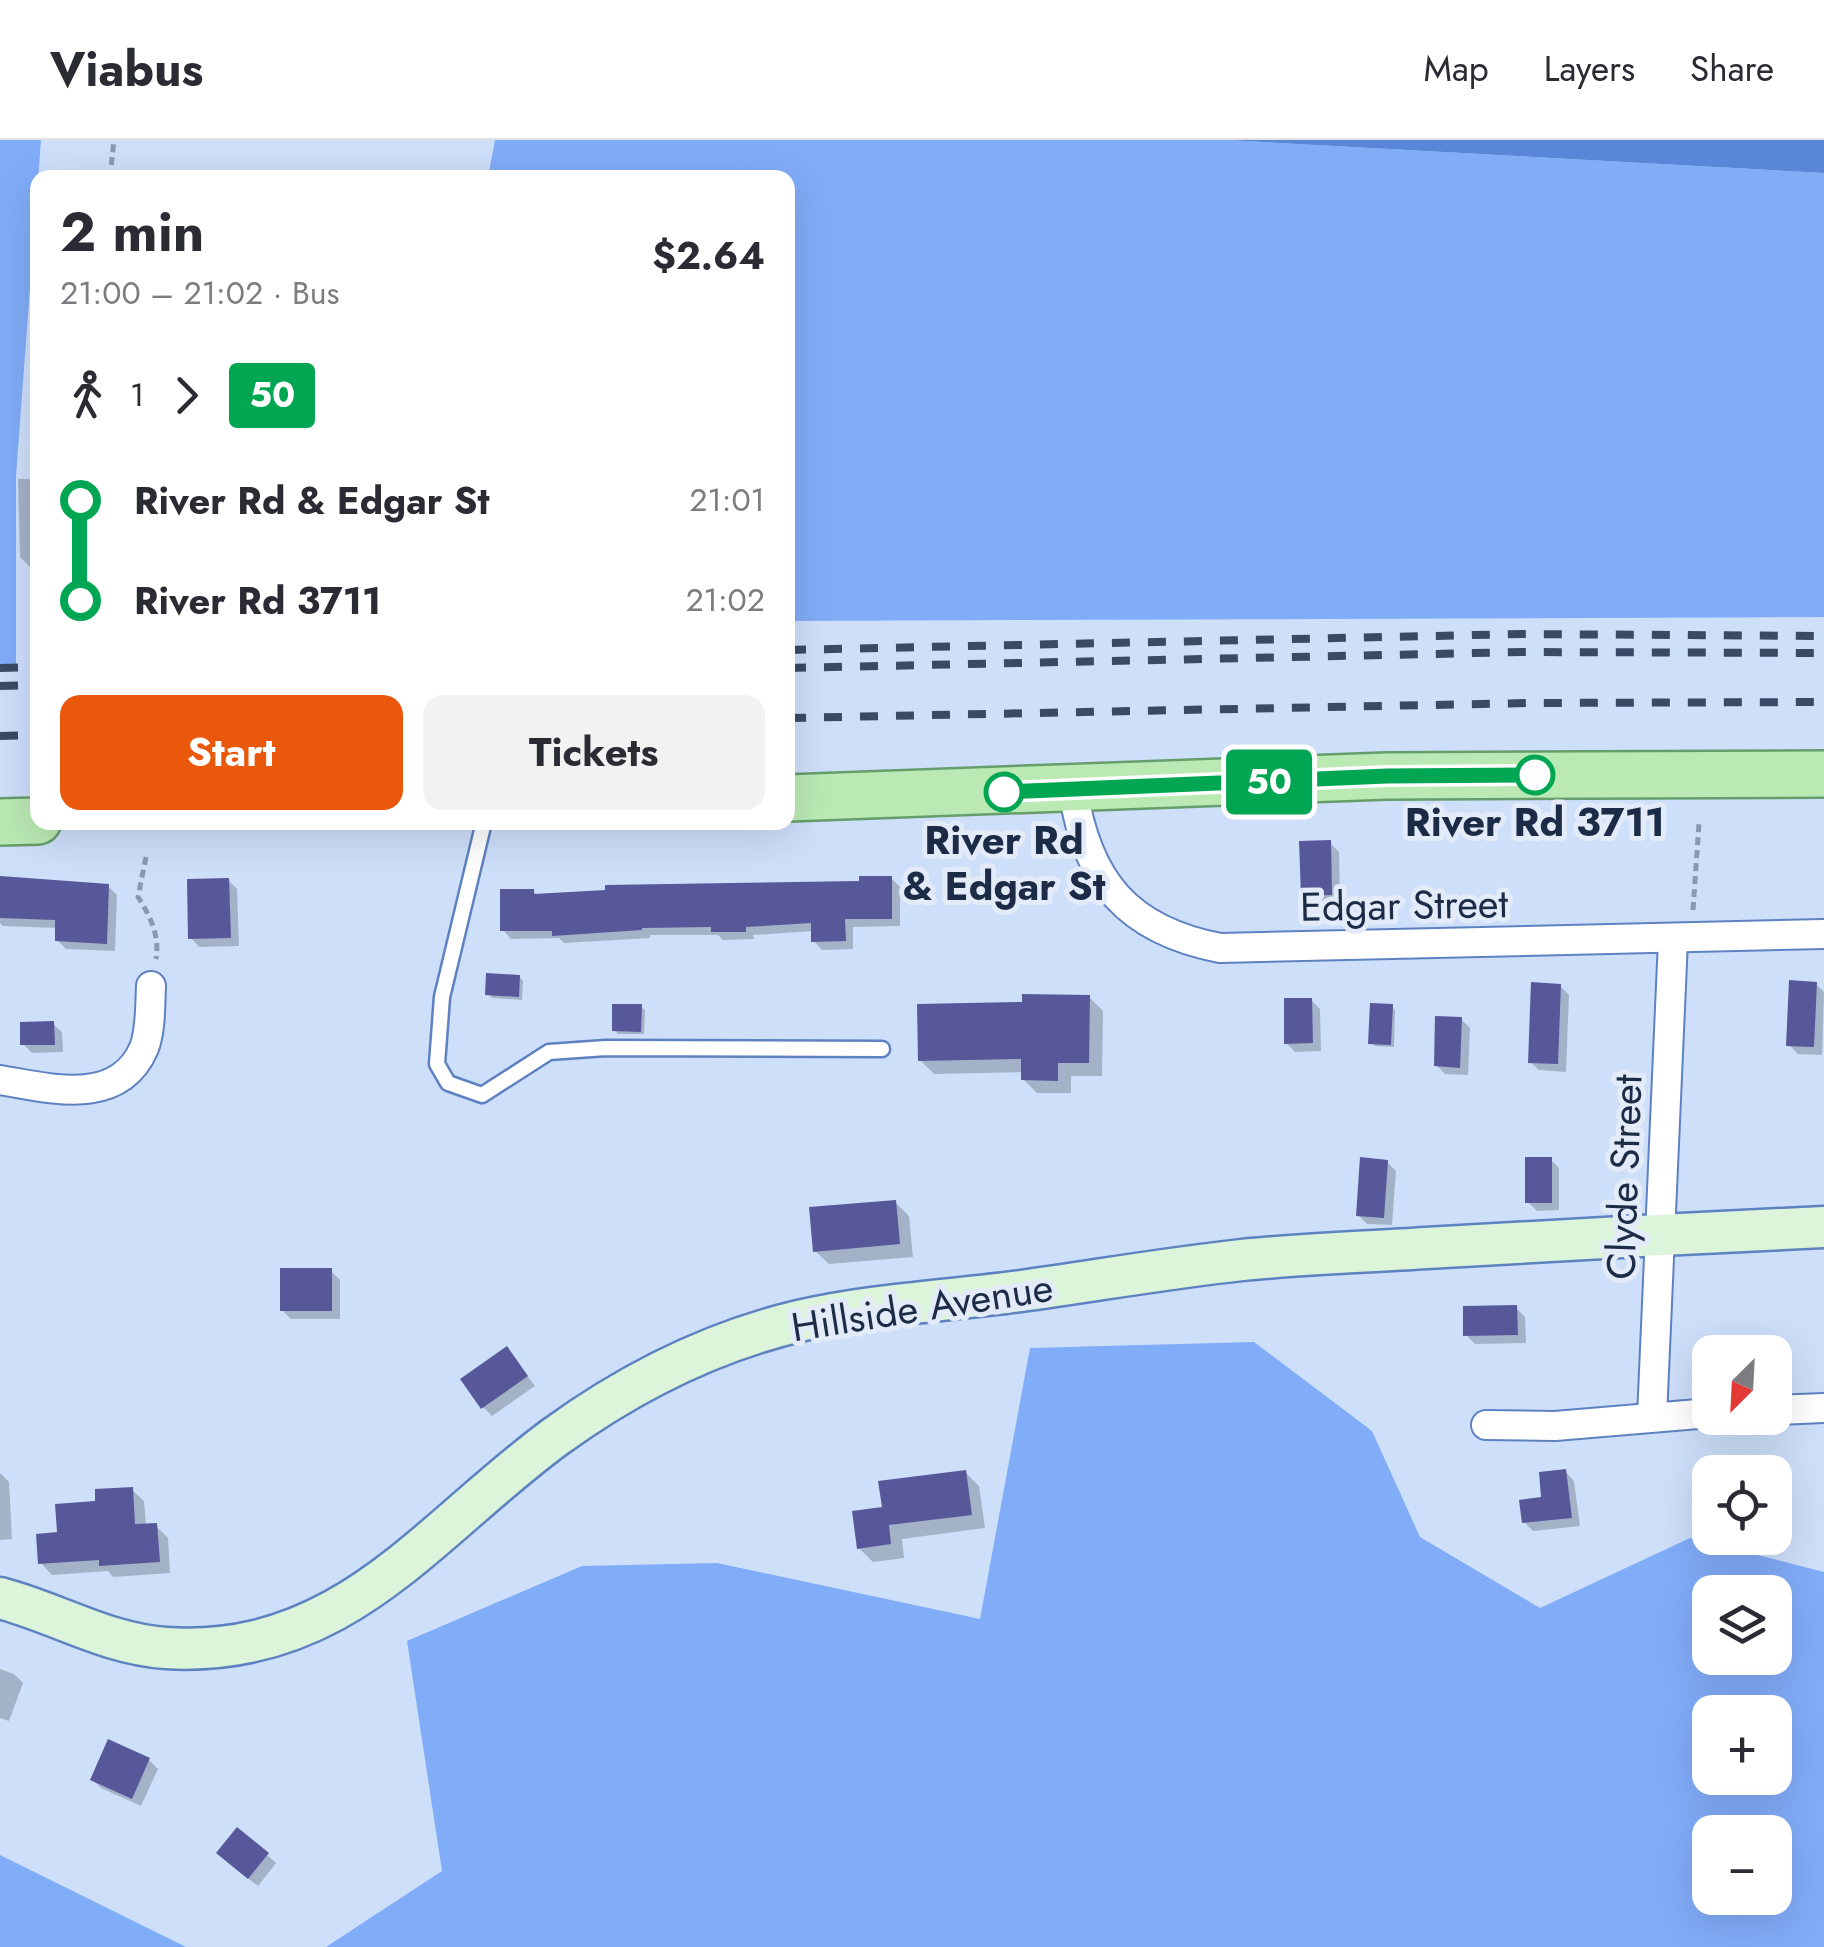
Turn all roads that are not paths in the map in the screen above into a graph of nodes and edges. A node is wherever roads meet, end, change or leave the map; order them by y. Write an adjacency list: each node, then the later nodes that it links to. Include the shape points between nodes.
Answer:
1 (1824, 774): 2 (main road, via 1387,776)
2 (1073, 790): 3 (main road); 8 (street, Edgar Street, via 1079,831 1104,880 1143,919 1192,942 1220,948)
3 (795, 798)
4 (30, 821): 5 (main road)
5 (0, 822)
6 (482, 830): 10 (lane, via 442,998 437,1064 448,1083 482,1095 548,1052)
7 (1824, 934): 8 (street, Edgar Street)
8 (1674, 940): 13 (street, Clyde Street)
9 (152, 986): 11 (street, via 146,1044 118,1080 72,1091)
10 (882, 1049)
11 (0, 1080)
12 (1824, 1227): 13 (street, Hillside Avenue)
13 (1662, 1234): 17 (street, Clyde Street); 19 (street, Hillside Avenue, via 1243,1260 794,1322 714,1349 608,1401 552,1439 367,1594 282,1635 202,1649 162,1648 122,1642)
14 (1824, 1408): 15 (street)
15 (1792, 1409)
16 (1692, 1415): 17 (street)
17 (1652, 1416): 18 (street)
18 (1486, 1425)
19 (0, 1598)

